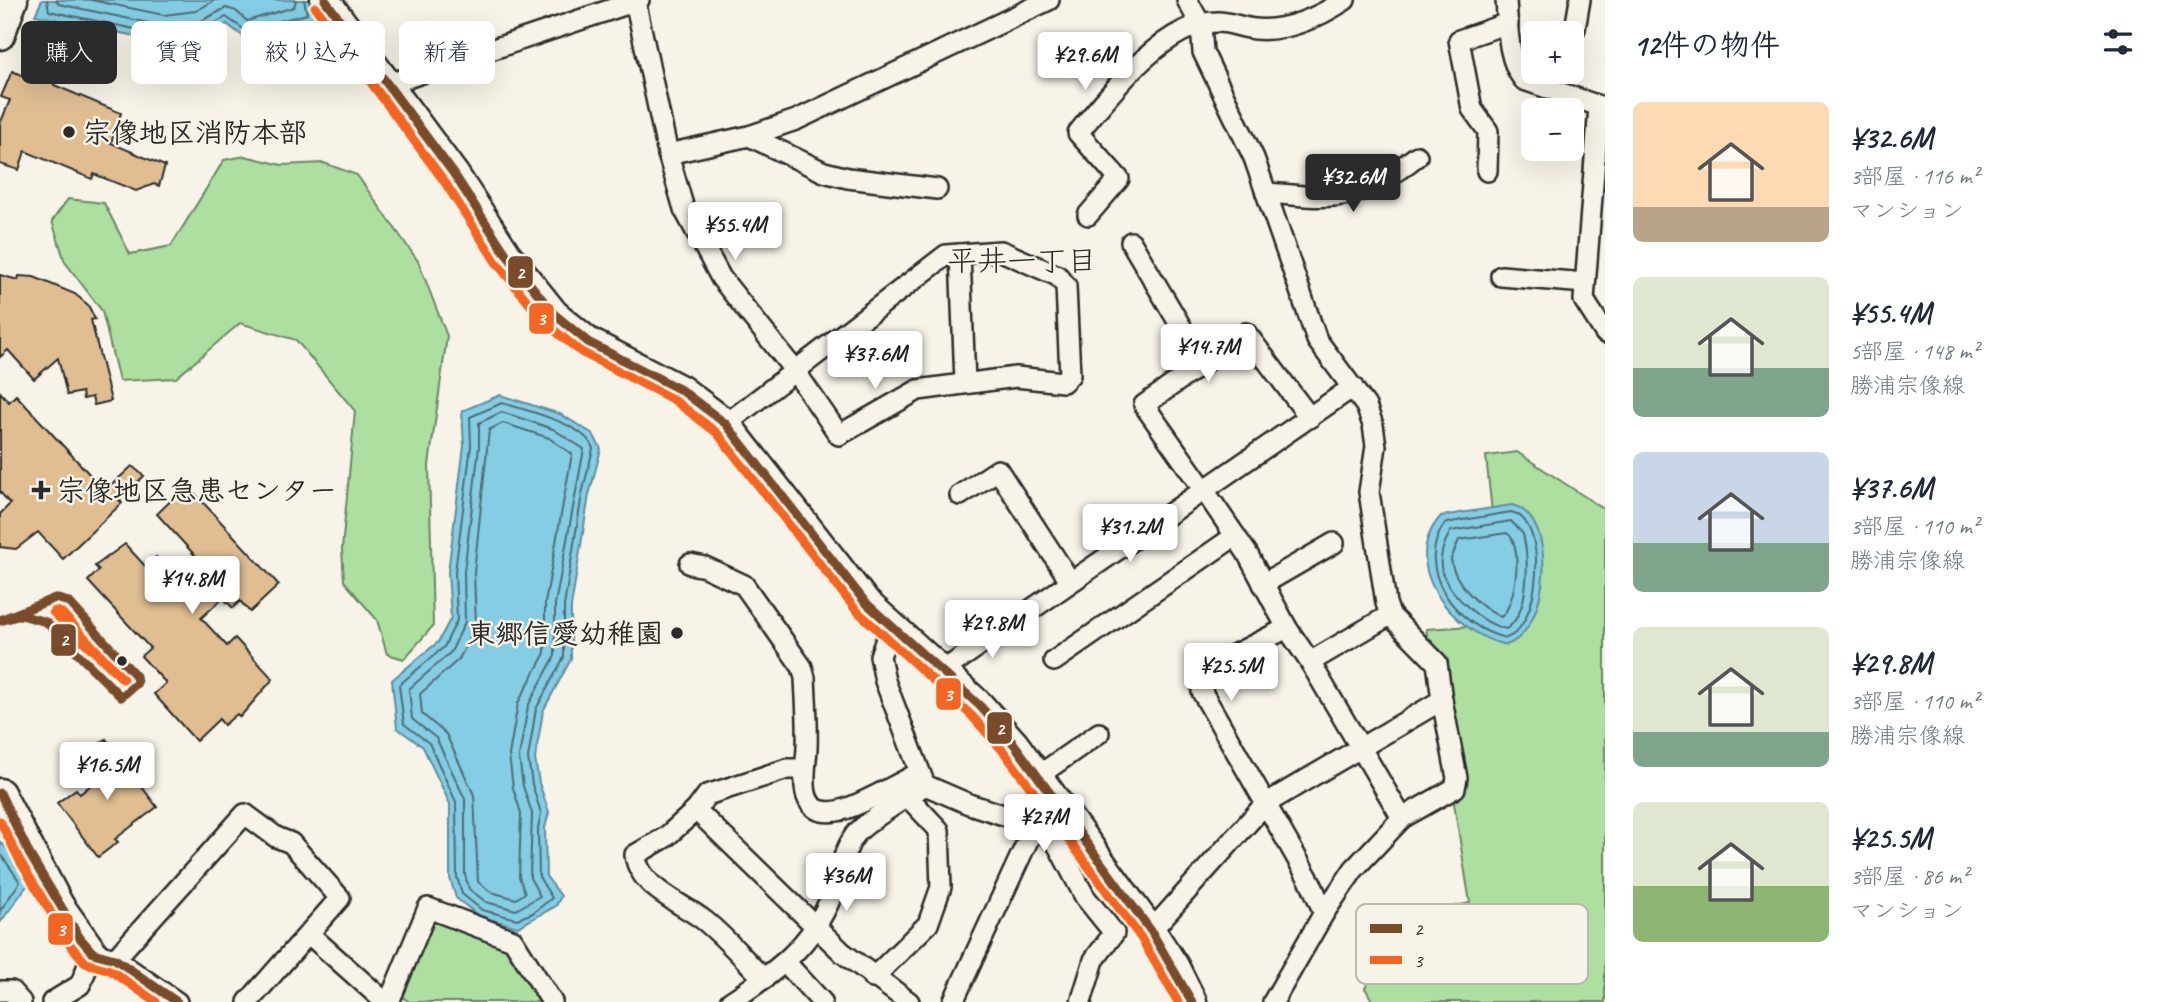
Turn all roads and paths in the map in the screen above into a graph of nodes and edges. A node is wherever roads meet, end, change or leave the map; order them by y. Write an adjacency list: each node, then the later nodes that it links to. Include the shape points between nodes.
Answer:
1 (13, 0): 12 (main road)
2 (325, 0): 14 (main road)
3 (637, 0): 14 (street); 18 (street)
4 (1049, 0): 17 (street, via 796,120)
5 (1187, 0): 11 (street)
6 (1345, 0): 11 (street, via 1283,28 1255,29 1217,22)
7 (1506, 0): 10 (street)
8 (1580, 0): 9 (street)
9 (1576, 21)
10 (1508, 23): 13 (street); 20 (street, via 1460,40 1472,109 1488,131)
11 (1201, 25): 22 (street, via 1203,52); 23 (street, via 1143,58 1078,133 1119,179)
12 (0, 35)
13 (1521, 73)
14 (389, 83): 34 (main road, via 506,254 554,314 588,342 681,390)
15 (1547, 84): 16 (street)
16 (1602, 108): 27 (street)
17 (749, 136): 18 (street); 21 (street, via 824,172)
18 (668, 155): 30 (street, via 684,209 721,278)
19 (1417, 156): 22 (street, via 1361,193 1319,197)
20 (1487, 171)
21 (937, 188)
22 (1266, 193): 32 (street, via 1317,340)
23 (1088, 215)
24 (1131, 242): 29 (street)
25 (960, 254): 30 (street, via 946,254); 31 (street); 31 (street, via 1001,251 1058,276 1066,286 1070,375 1063,382 1016,377)
26 (1501, 276): 27 (street)
27 (1585, 283): 28 (street, via 1584,300)
28 (1605, 333)
29 (1202, 362): 33 (street, via 1246,333); 35 (street, via 1144,405)
30 (795, 371): 31 (street, via 839,435 918,390); 34 (street)
31 (965, 383)
32 (1353, 387): 33 (street); 42 (street, via 1373,425 1376,446 1369,492 1378,566)
33 (1310, 418): 35 (street)
34 (726, 424): 43 (main road, via 840,573)
35 (1204, 490): 37 (street); 40 (street)
36 (960, 495): 40 (street, via 998,470)
37 (1235, 536): 41 (street); 45 (street)
38 (1334, 543): 41 (street)
39 (690, 564): 51 (street, via 705,566 744,585 802,667)
40 (1070, 581): 47 (street)
41 (1263, 584): 44 (street)
42 (1390, 615): 46 (street); 48 (street, via 1437,663)
43 (890, 628): 47 (main road); 53 (street, via 880,656 885,681)
44 (1287, 628): 46 (street); 56 (street, via 1204,670 1202,692)
45 (1054, 661)
46 (1310, 662): 50 (street)
47 (941, 672): 52 (main road, via 980,706)
48 (1442, 700): 50 (street); 58 (street, via 1457,778 1455,789)
49 (1100, 733): 52 (street)
50 (1361, 749): 56 (street); 58 (street)
51 (804, 769): 53 (street, via 805,794 824,812 839,811); 57 (street, via 786,769 707,795)
52 (1038, 776): 62 (main road)
53 (922, 779): 55 (street); 59 (street, via 969,804)
54 (0, 793): 64 (main road, via 59,905)
55 (908, 797): 61 (street, via 856,834 840,862 833,893); 66 (street, via 939,830 941,887 928,924)
56 (1265, 804): 60 (street); 62 (street)
57 (696, 810): 61 (street); 67 (street, via 666,837 635,855 637,869 659,891 706,922)
58 (1402, 818): 60 (street, via 1354,869)
59 (1035, 825): 78 (street); 79 (street, via 1057,844 1085,897 1114,933 1094,960)
60 (1324, 913): 81 (street)
61 (817, 925): 65 (street); 66 (street)
62 (1151, 931): 80 (main road)
63 (309, 934): 64 (street, via 341,898 291,843 245,814); 72 (street); 73 (street)
64 (104, 956): 70 (street, via 80,985); 71 (street)
65 (787, 964): 67 (street); 76 (street)
66 (873, 978): 77 (street)
67 (764, 979): 75 (street)
68 (0, 992): 69 (street, via 11,991)
69 (21, 1002)
70 (52, 1002)
71 (177, 1002)
72 (248, 1002)
73 (387, 1002): 74 (street, via 428,908 513,940)
74 (552, 1002)
75 (730, 1002)
76 (822, 1002)
77 (909, 1002)
78 (953, 1002)
79 (1081, 1002)
80 (1192, 1002)
81 (1273, 1002)

